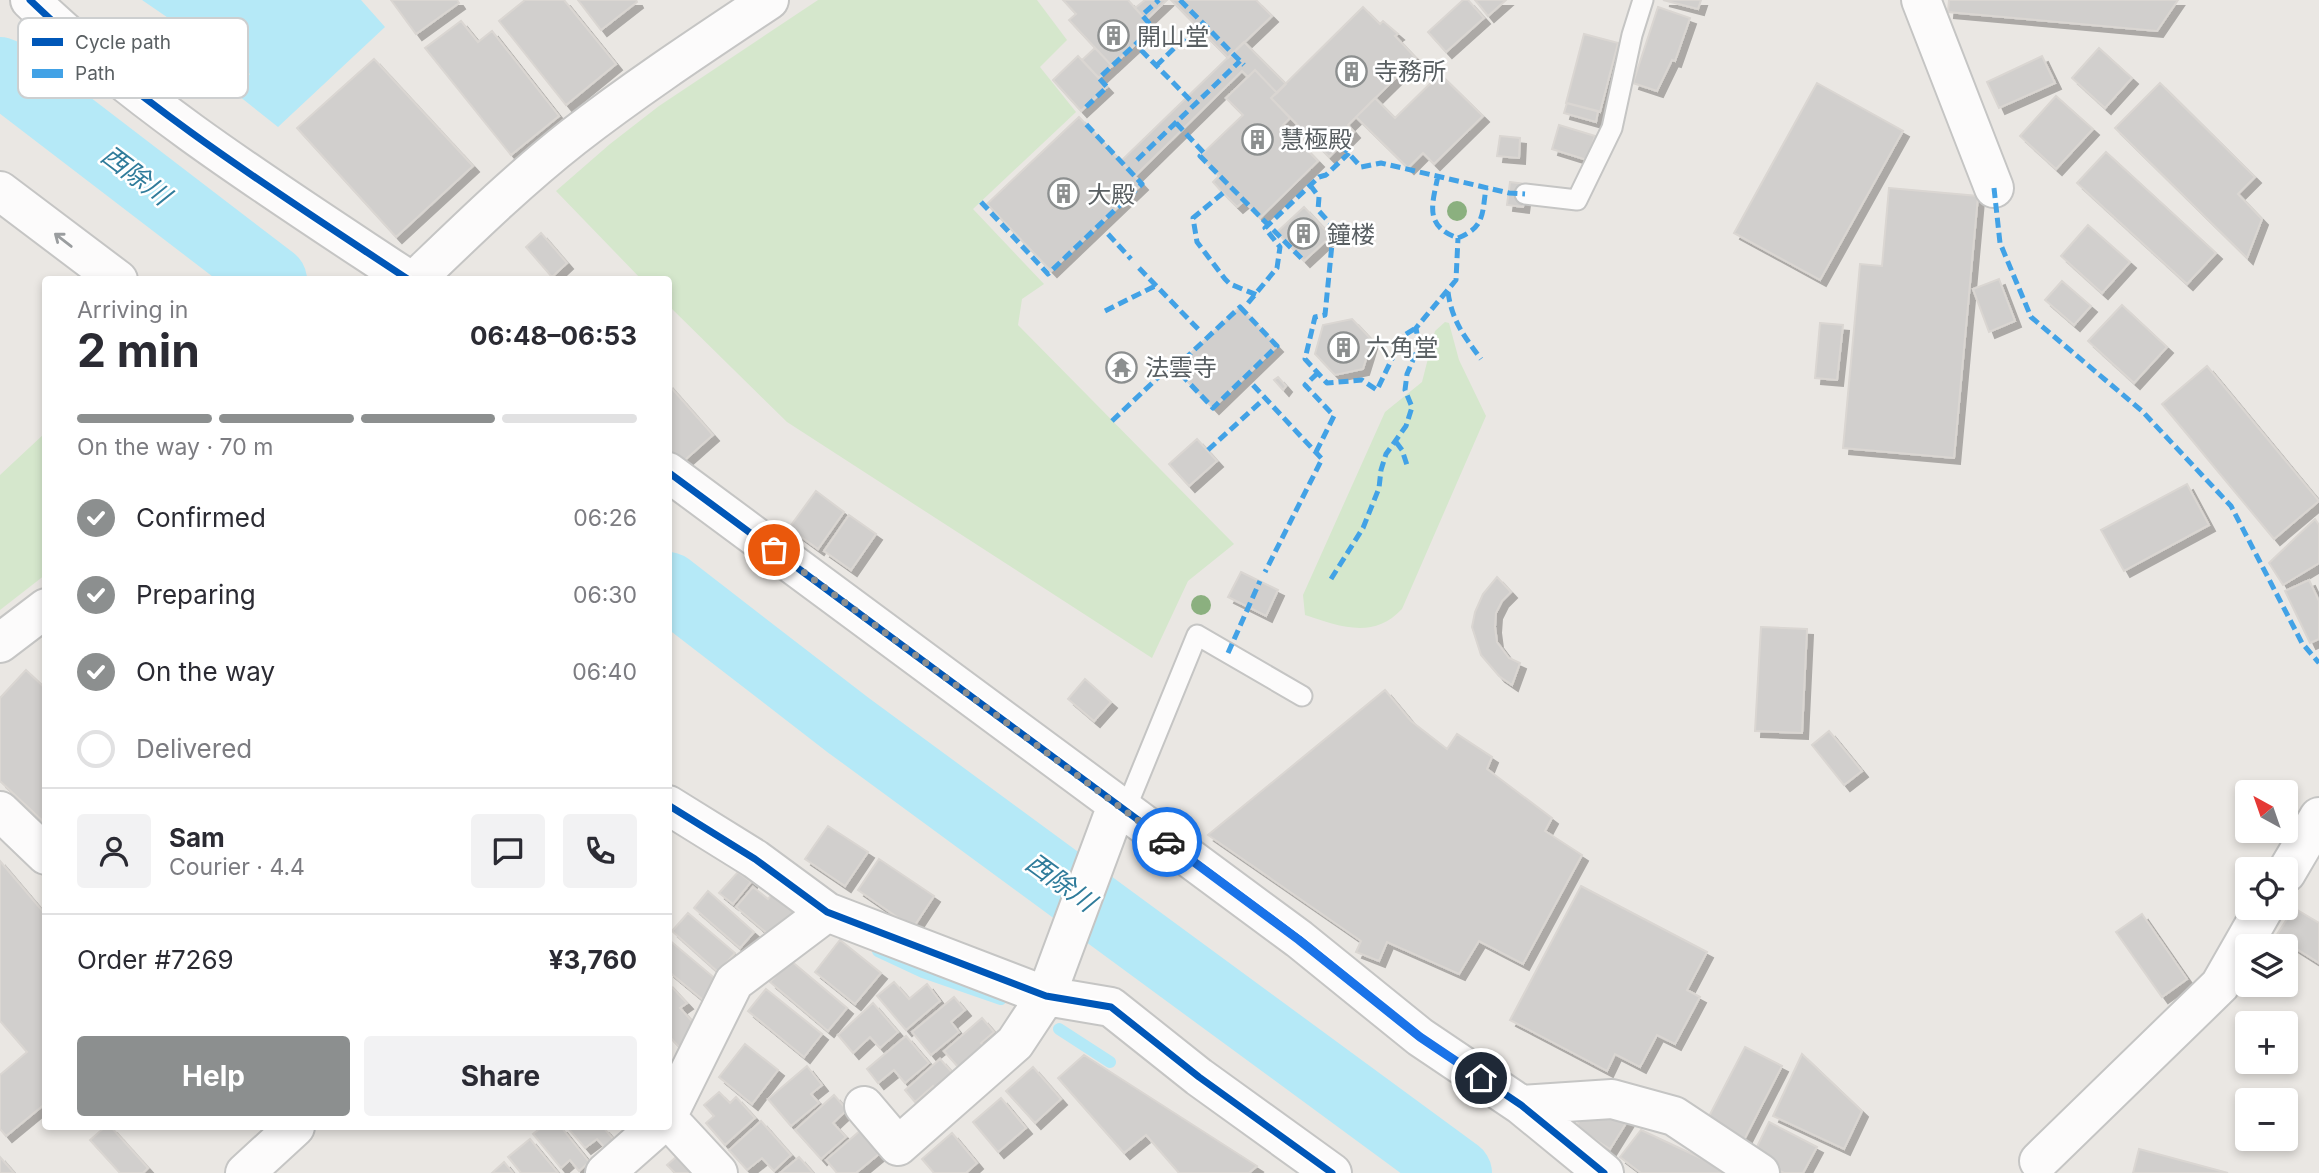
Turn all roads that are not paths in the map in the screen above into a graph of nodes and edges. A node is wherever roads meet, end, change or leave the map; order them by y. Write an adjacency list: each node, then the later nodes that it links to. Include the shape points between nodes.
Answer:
1 (30, 0): 5 (street)
2 (769, 0): 12 (street, via 573,137)
3 (1643, 0): 9 (lane, via 1612,128 1577,200)
4 (1921, 0): 7 (street)
5 (49, 18)
6 (148, 98): 11 (street)
7 (1994, 188)
8 (0, 191): 10 (street, one-way to 8)
9 (1525, 194)
10 (113, 276)
11 (403, 276)
12 (419, 276)
13 (672, 475): 20 (street)
14 (42, 611): 15 (street)
15 (0, 643)
16 (1302, 696): 20 (lane, via 1197,635)
17 (672, 807): 23 (street, via 755,859)
18 (0, 810): 21 (street)
19 (2319, 817): 22 (street)
20 (1115, 818): 25 (street); 26 (street, via 1299,940 1420,1037)
21 (42, 851)
22 (2295, 857)
23 (827, 912): 25 (street); 28 (street, via 734,982)
24 (2257, 920): 32 (street, via 2220,985)
25 (1046, 996): 27 (street, via 1016,1043 898,1146); 31 (street, via 1111,1007)
26 (1521, 1105): 35 (street); 36 (street, via 1612,1099 1674,1116)
27 (864, 1106)
28 (672, 1109)
29 (672, 1121): 34 (street)
30 (654, 1130): 33 (street)
31 (1320, 1169)
32 (2042, 1169)
33 (605, 1173)
34 (718, 1173)
35 (1604, 1173)
36 (1760, 1173)

